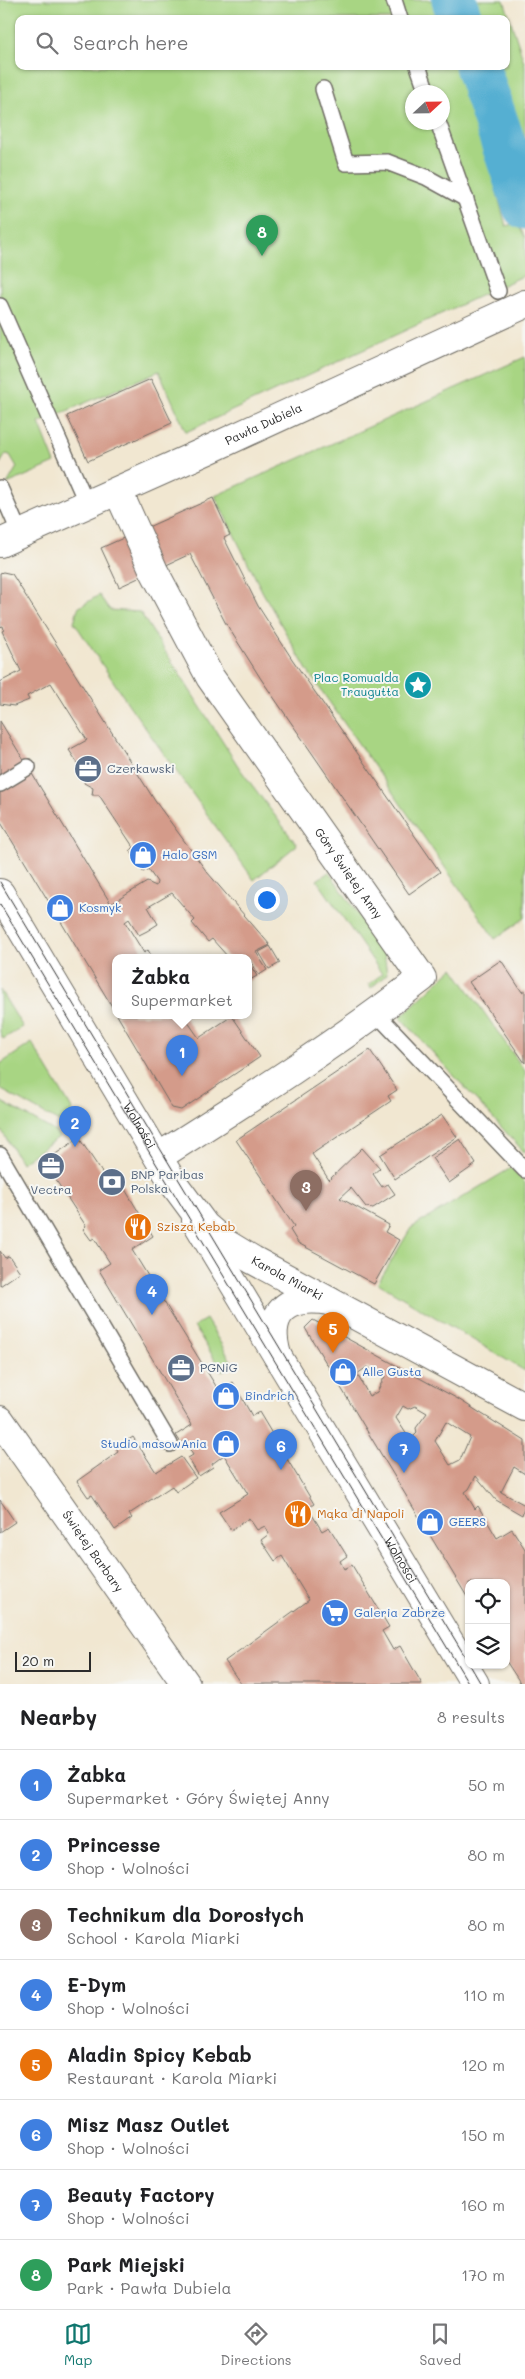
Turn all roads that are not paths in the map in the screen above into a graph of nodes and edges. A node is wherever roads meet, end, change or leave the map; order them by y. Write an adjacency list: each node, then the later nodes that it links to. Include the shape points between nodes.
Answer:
1 (394, 0): 2 (lane)
2 (399, 15)
3 (419, 70): 4 (lane)
4 (425, 85)
5 (323, 88): 7 (lane, via 346,163 387,162 426,177)
6 (441, 130): 7 (lane)
7 (466, 199): 8 (lane)
8 (498, 292)
9 (525, 304): 12 (street, Pawła Dubiela)
10 (0, 306): 13 (lane)
11 (0, 488): 14 (lane)
12 (118, 491): 13 (street, Pawła Dubiela); 18 (street, Góry Świętej Anny, via 154,571 210,678 422,978)
13 (87, 504): 14 (street, Pawła Dubiela)
14 (10, 538)
15 (28, 768): 16 (lane)
16 (0, 784)
17 (0, 893): 20 (street, Wolności)
18 (376, 1013): 20 (street, Góry Świętej Anny); 21 (lane)
19 (0, 1155): 27 (lane)
20 (158, 1157): 22 (street, Wolności)
21 (525, 1170)
22 (174, 1184): 23 (street, Karola Miarki, via 205,1226 225,1243); 24 (street, Wolności)
23 (329, 1301): 24 (street, Wolności, via 307,1299 296,1302 278,1315 273,1325 273,1339); 25 (street, Karola Miarki)
24 (278, 1359): 29 (street, Wolności)
25 (525, 1407)
26 (0, 1420): 28 (street, Świętej Barbary)
27 (170, 1444)
28 (186, 1684)
29 (475, 1684)

